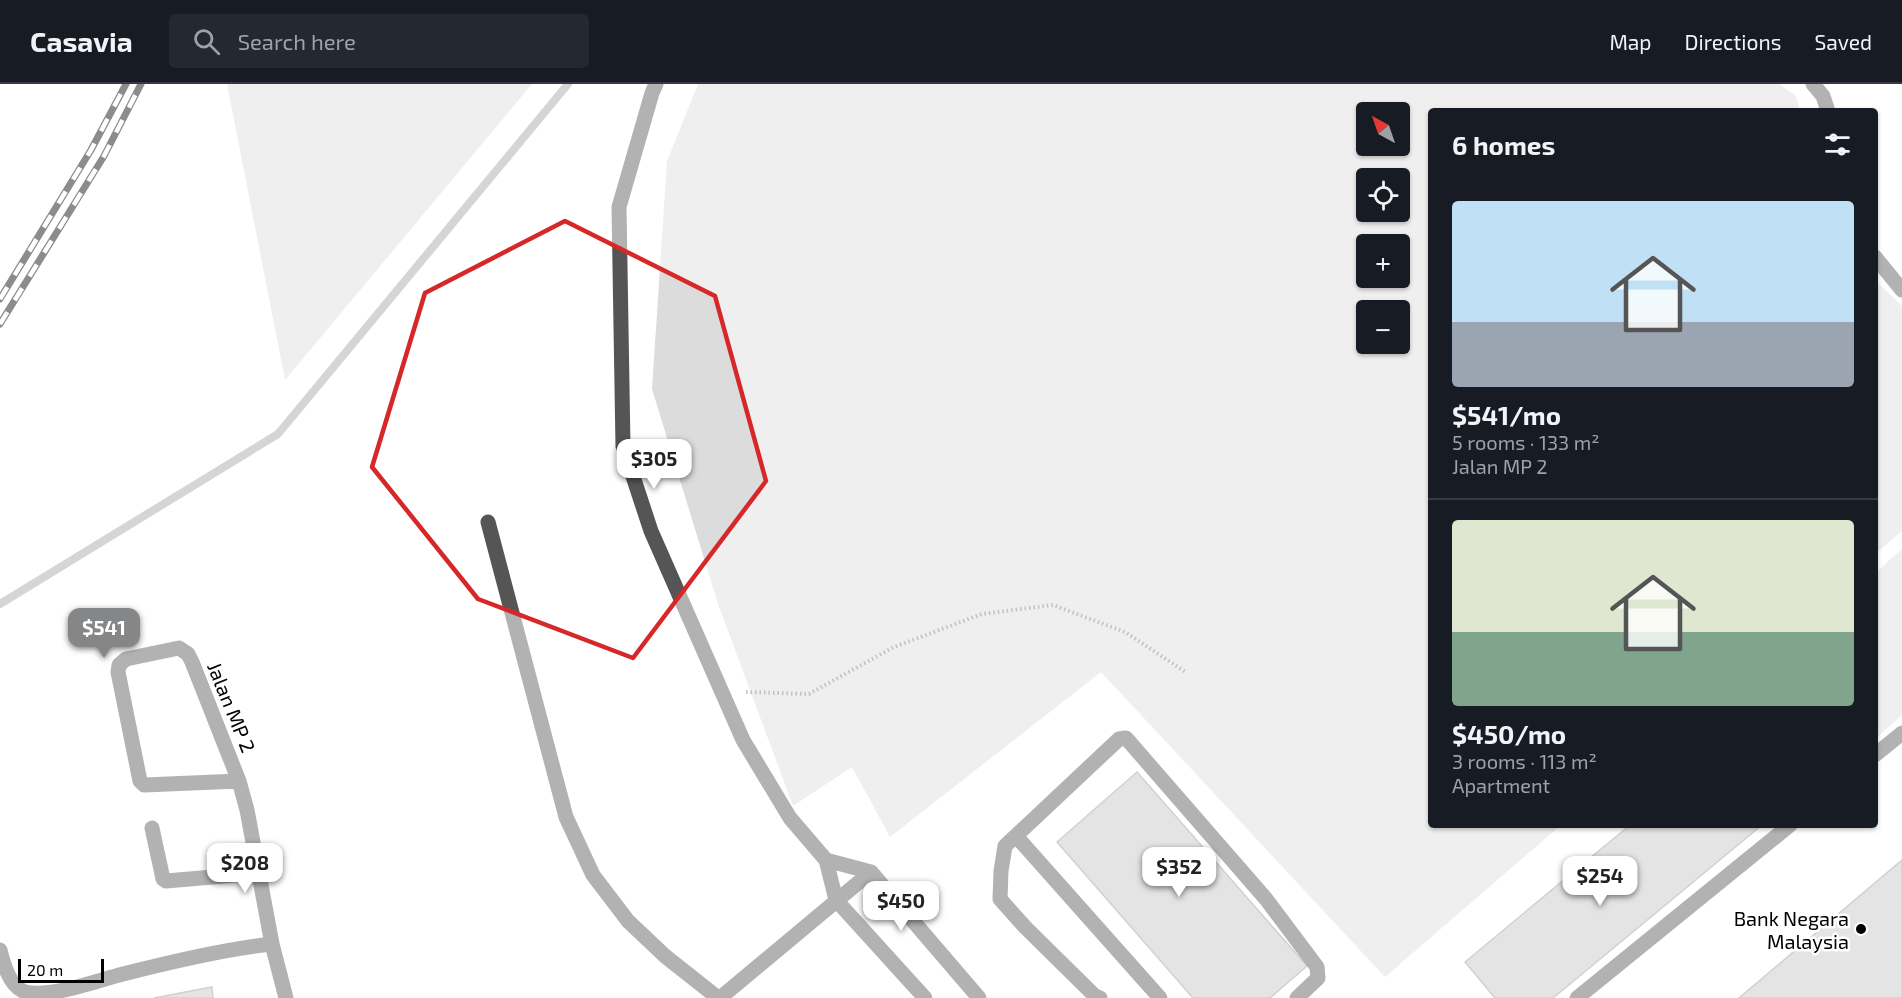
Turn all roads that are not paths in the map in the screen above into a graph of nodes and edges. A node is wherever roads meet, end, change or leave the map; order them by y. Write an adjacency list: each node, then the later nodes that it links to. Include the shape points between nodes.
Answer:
1 (656, 84): 13 (street, via 619,207 623,446 651,531 743,740 790,818)
2 (1813, 84): 3 (street)
3 (1827, 108)
4 (1878, 261): 5 (street)
5 (1902, 290)
6 (488, 522): 20 (street, via 566,817 593,875 628,921)
7 (1902, 733): 8 (street)
8 (1878, 753)
9 (239, 781): 9 (street, Jalan MP 2, via 188,654 179,648 126,659 119,665 117,672 144,785); 15 (street, Jalan MP 2)
10 (152, 828): 15 (street, via 166,881)
11 (1786, 828): 26 (street)
12 (1016, 836): 23 (street, via 1005,846 1000,899); 24 (street); 25 (street, via 1119,739 1126,738 1266,899 1317,968 1318,978)
13 (826, 860): 14 (street); 16 (street)
14 (871, 872): 16 (street); 22 (street)
15 (258, 873): 17 (street, Jalan MP 2)
16 (836, 900): 20 (street); 21 (street)
17 (272, 944): 18 (street, via 241,947 45,995 22,991 5,971); 19 (street, Jalan MP 2)
18 (0, 950)
19 (286, 998)
20 (719, 998)
21 (925, 998)
22 (979, 998)
23 (1100, 998)
24 (1160, 998)
25 (1296, 998)
26 (1577, 998)

